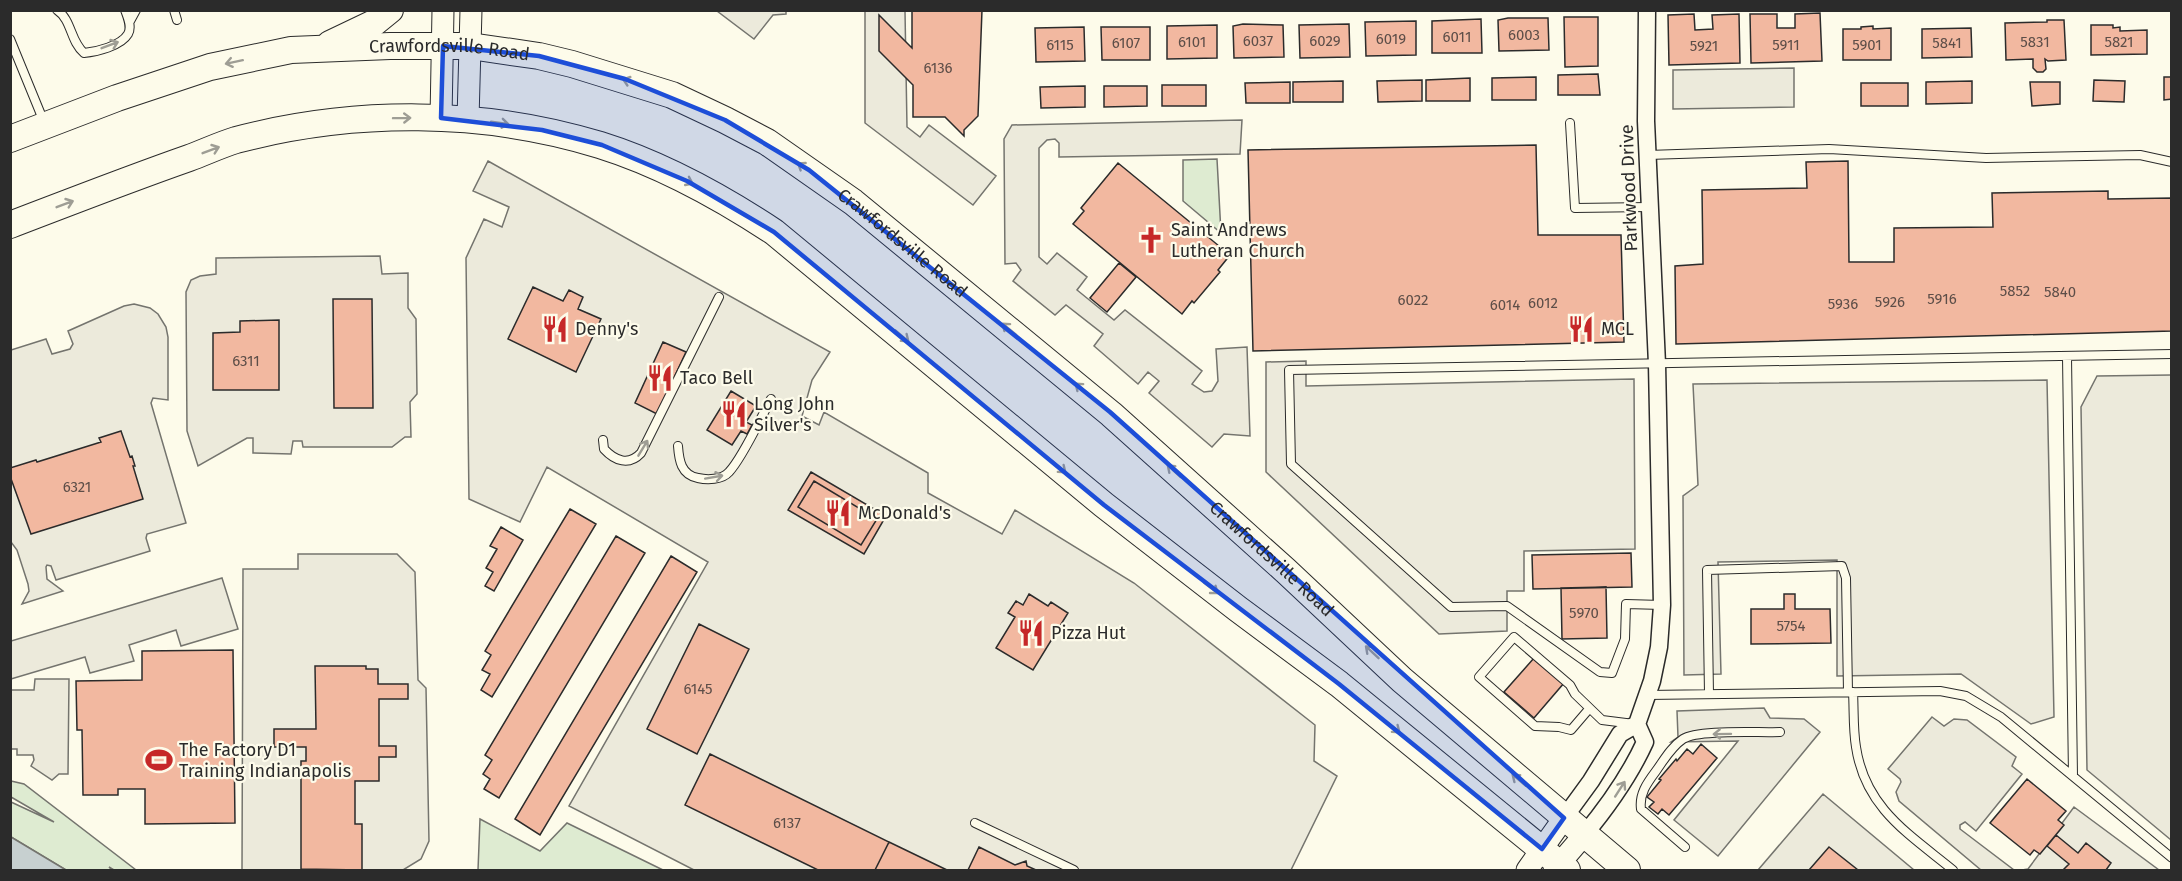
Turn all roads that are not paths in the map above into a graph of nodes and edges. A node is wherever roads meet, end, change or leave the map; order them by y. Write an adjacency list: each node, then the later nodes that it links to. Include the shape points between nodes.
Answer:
1 (125, 10): 10 (lane)
2 (136, 10): 10 (lane)
3 (174, 10): 9 (lane)
4 (390, 10): 14 (main road, via 358,32)
5 (443, 10): 12 (street)
6 (471, 10): 13 (street)
7 (1647, 10): 20 (street, Parkwood Drive)
8 (62, 11): 10 (lane, one-way to 10, via 76,47 84,52 122,41 129,33)
9 (177, 20)
10 (130, 21)
11 (10, 39): 18 (lane)
12 (443, 46): 13 (main road, Crawfordsville Road); 14 (main road, Crawfordsville Road); 15 (street)
13 (470, 46): 16 (street); 39 (main road, Crawfordsville Road, one-way to 13, via 1402,680 1111,414 809,170 766,142 672,95 572,64)
14 (318, 49): 18 (main road, Crawfordsville Road, one-way to 18, via 291,50 210,67)
15 (441, 118): 16 (main road); 23 (main road, one-way to 15, via 234,141 274,131 364,119)
16 (468, 119): 44 (main road, one-way to 44, via 542,129 602,145 687,181 774,232 1104,505 1339,684)
17 (1570, 123): 22 (lane, via 1575,208)
18 (45, 126): 19 (main road, Crawfordsville Road)
19 (10, 139)
20 (1648, 155): 21 (lane, via 1829,148 1986,158 2140,155); 22 (street, Parkwood Drive)
21 (2172, 162)
22 (1649, 207): 27 (street, Parkwood Drive)
23 (10, 225)
24 (719, 297): 29 (lane, one-way to 24, via 604,449 622,461 629,462 641,453)
25 (2172, 354): 26 (lane)
26 (2067, 357): 27 (lane); 38 (lane)
27 (1657, 364): 31 (street, Parkwood Drive); 31 (lane, via 1289,370 1292,464 1451,607 1507,606 1600,672 1612,673 1625,639 1626,604)
28 (771, 399): 30 (lane, one-way to 28, via 684,471 704,479 720,478 736,462)
29 (603, 440)
30 (678, 446)
31 (1662, 605): 34 (street, Parkwood Drive, via 1659,647)
32 (1851, 692): 33 (lane); 33 (lane, via 1846,578 1842,566 1707,570); 38 (lane, via 1940,691 1966,696 2001,717); 48 (lane, via 1856,747 1863,777 1876,802)
33 (1709, 694): 34 (lane)
34 (1647, 695): 36 (street, Parkwood Drive)
35 (1589, 709): 35 (lane, via 1570,685 1514,637 1479,677 1535,726 1571,730); 36 (lane, via 1602,720)
36 (1637, 724): 39 (street, via 1620,734); 41 (street, one-way to 36, via 1610,804 1637,759 1645,742)
37 (1780, 732): 42 (lane, one-way to 42, via 1698,734 1684,738 1672,748 1646,783 1641,809)
38 (2073, 776): 43 (lane)
39 (1564, 818): 41 (main road, Crawfordsville Road); 44 (street)
40 (975, 823): 45 (lane)
41 (1584, 834): 44 (street); 47 (main road, Crawfordsville Road)
42 (1685, 847)
43 (2172, 858)
44 (1556, 864): 46 (street)
45 (1074, 870)
46 (1527, 870)
47 (1627, 870)
48 (1953, 870)

